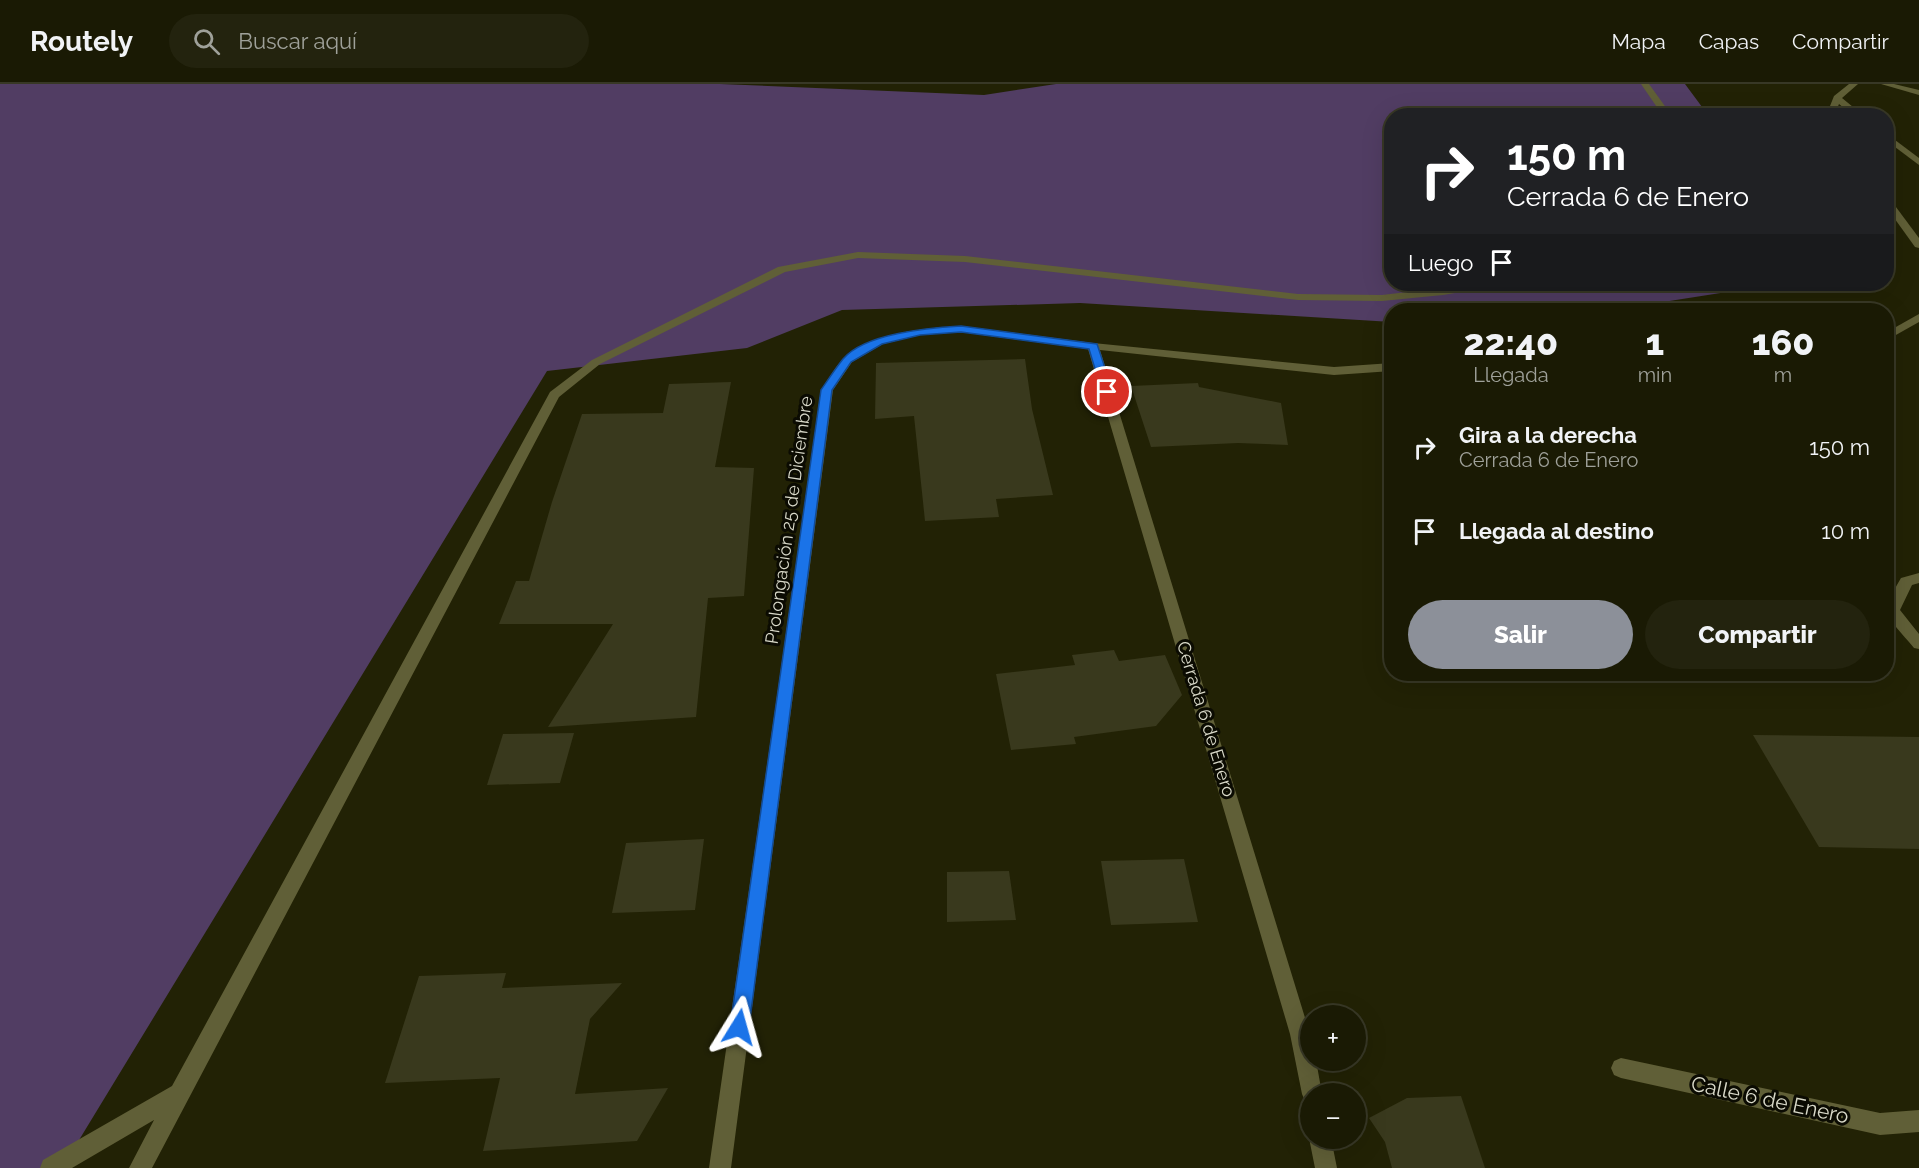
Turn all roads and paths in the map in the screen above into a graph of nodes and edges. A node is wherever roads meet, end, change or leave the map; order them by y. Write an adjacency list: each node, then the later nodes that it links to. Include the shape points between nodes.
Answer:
1 (1645, 84): 6 (street)
2 (1854, 84): 5 (street)
3 (1885, 84): 4 (street)
4 (1919, 93)
5 (1837, 98): 7 (street); 8 (street)
6 (1662, 108)
7 (1833, 108)
8 (1850, 108)
9 (1894, 142): 10 (street)
10 (1919, 162)
11 (1894, 211): 12 (street)
12 (1919, 245)
13 (1449, 291): 24 (street, via 1382,298 1298,297 965,259 858,255 782,269 596,362 554,395)
14 (1919, 317): 15 (street)
15 (1894, 333)
16 (1093, 346): 17 (street, Prolongación 25 de Diciembre, via 1334,371); 23 (street, Cerrada 6 de Enero, via 1300,1034); 29 (street, Prolongación 25 de Diciembre, via 961,329 920,332 879,342 848,360 827,390)
17 (1384, 368)
18 (1919, 578): 19 (street, via 1905,581)
19 (1894, 606)
20 (1894, 613): 21 (street)
21 (1919, 644)
22 (1621, 1068): 25 (street, Calle 6 de Enero, via 1880,1124)
23 (1310, 1083)
24 (179, 1094): 27 (street); 28 (street)
25 (1919, 1121)
26 (1322, 1149): 30 (street)
27 (51, 1168)
28 (140, 1168)
29 (720, 1168)
30 (1326, 1168)

